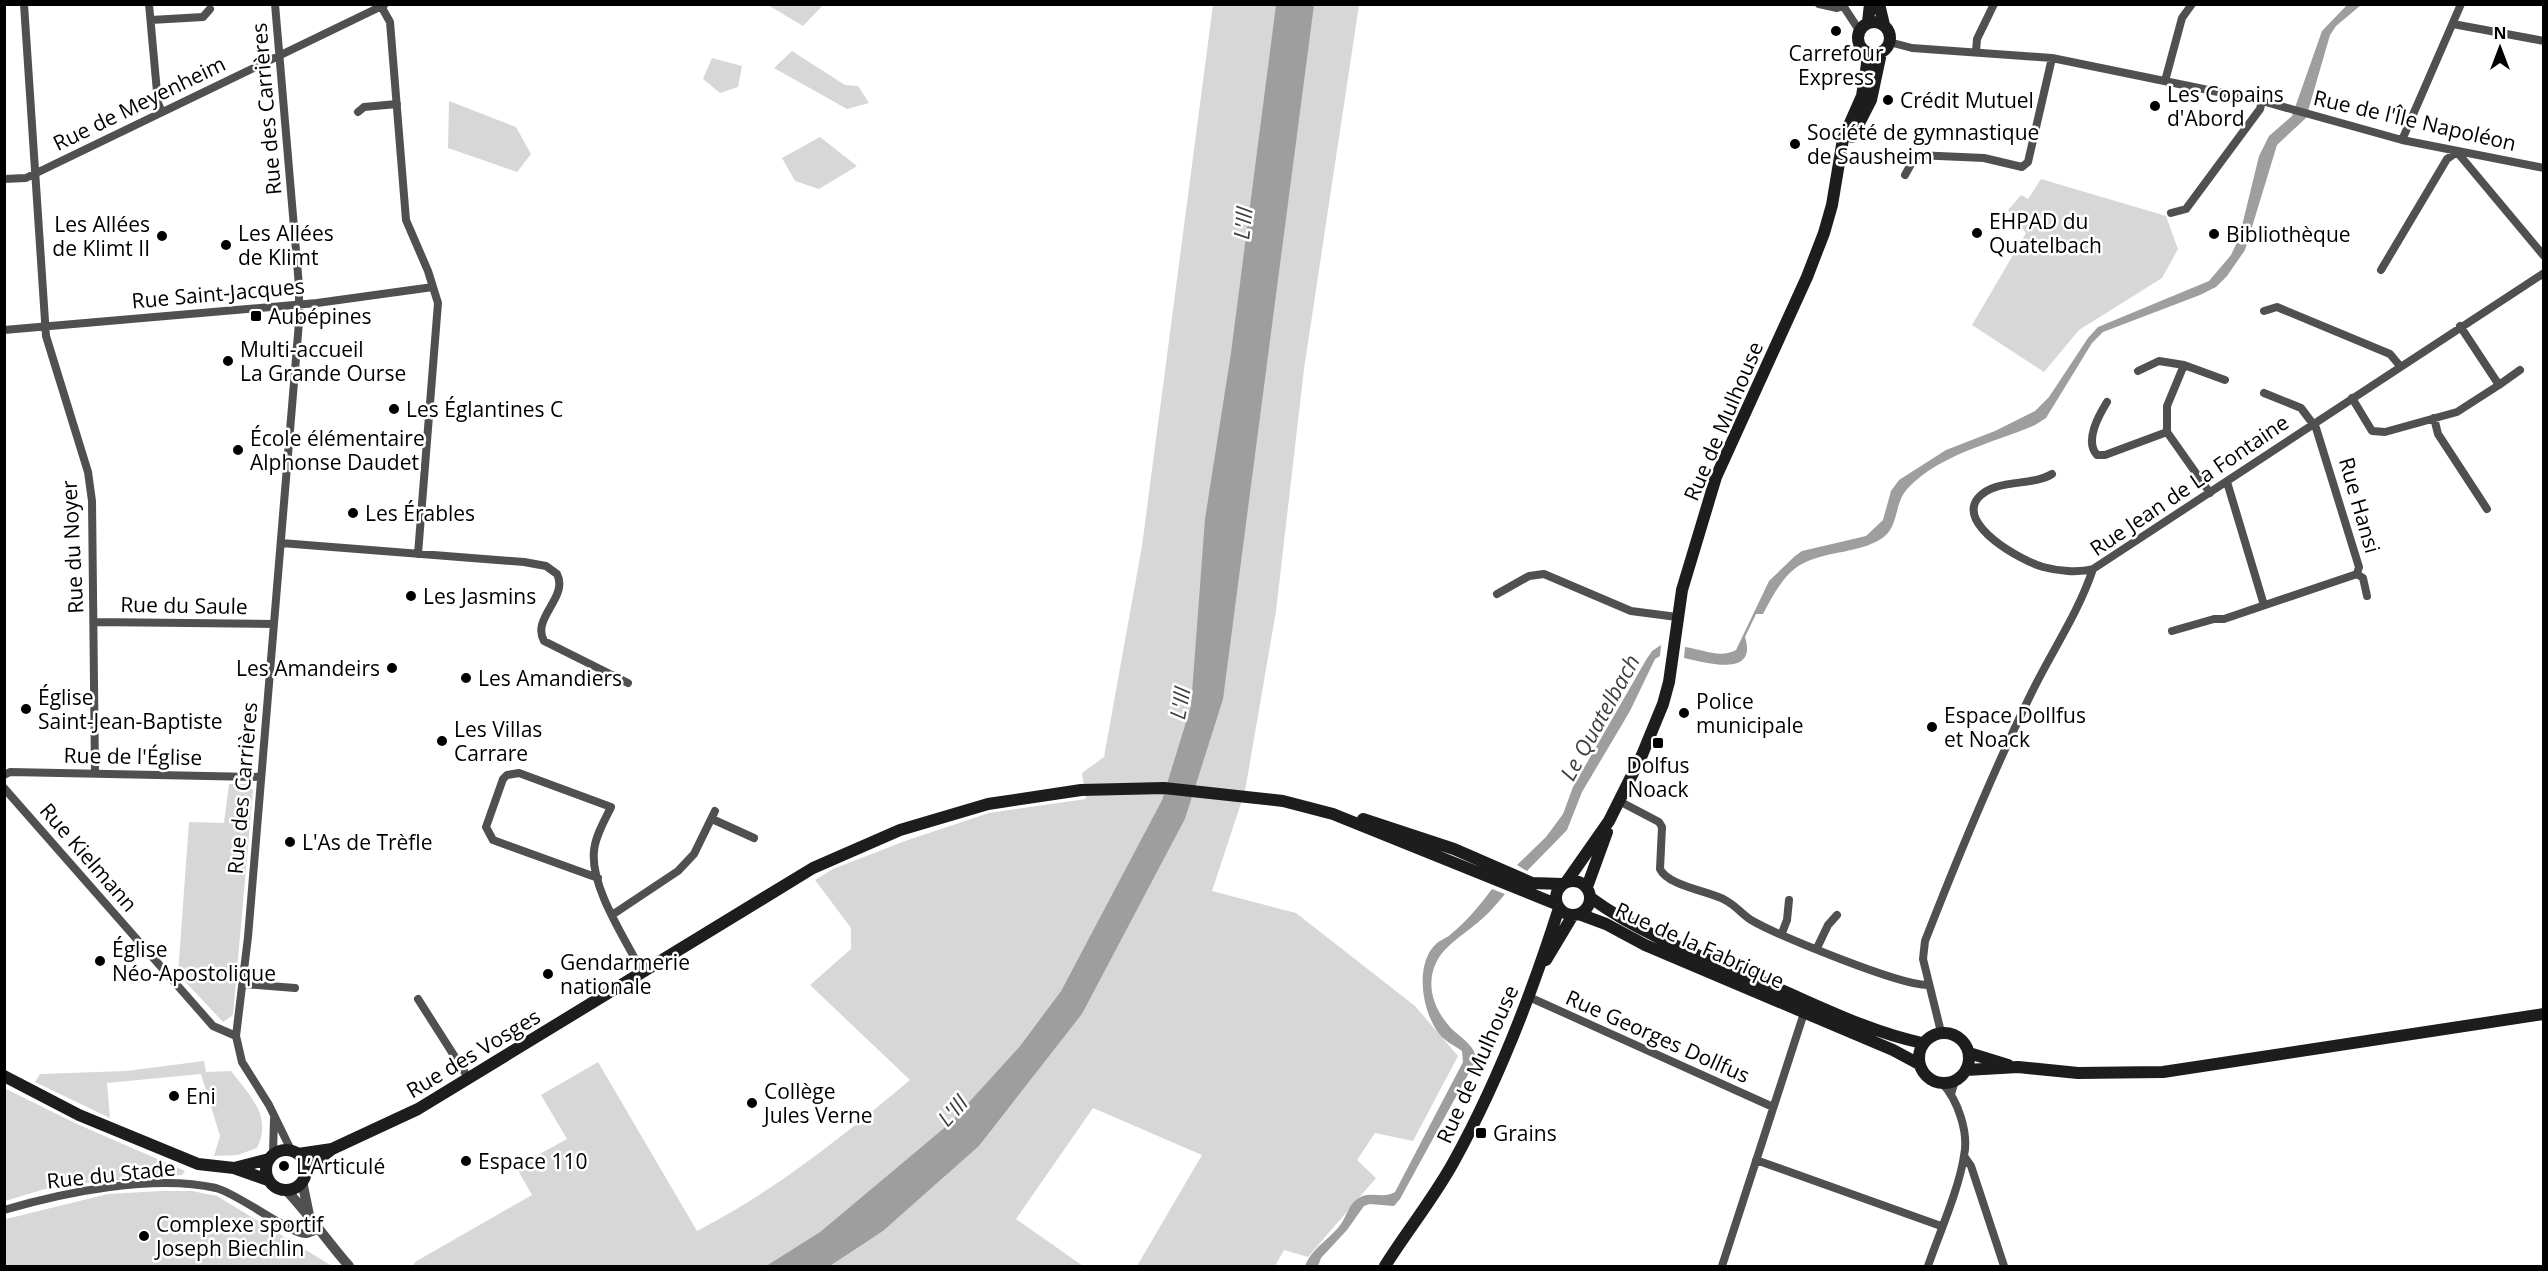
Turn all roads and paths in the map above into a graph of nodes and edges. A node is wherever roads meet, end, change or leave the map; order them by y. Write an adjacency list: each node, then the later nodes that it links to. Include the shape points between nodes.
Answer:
1 (24, 4): 32 (street, Rue du Noyer)
2 (149, 4): 13 (street)
3 (275, 4): 22 (street, Rue des Carrières)
4 (1819, 4): 11 (street, via 1837,8)
5 (1870, 4): 16 (main road)
6 (1879, 4): 15 (main road)
7 (1994, 4): 20 (street, via 1977,39)
8 (2192, 4): 24 (street, via 2182,18)
9 (2461, 4): 14 (street)
10 (383, 5): 22 (street, Rue de Meyenheim); 26 (street, via 390,22)
11 (1842, 5): 16 (street)
12 (210, 9): 13 (street, via 202,16)
13 (151, 20): 27 (street)
14 (2453, 24): 17 (street); 29 (street)
15 (1884, 25): 16 (main road); 18 (main road)
16 (1864, 26): 19 (main road, via 1857,40)
17 (2544, 41)
18 (1889, 42): 20 (street, Rue de l'Île Napoléon, via 1912,48); 21 (main road)
19 (1866, 52): 21 (main road); 33 (main road, Rue de Mulhouse, via 1862,96 1842,139)
20 (1976, 52): 23 (street, Rue de l'Île Napoléon)
21 (1881, 53): 33 (main road, Rue de Mulhouse, via 1871,100)
22 (279, 55): 27 (street, Rue de Meyenheim); 41 (street, Rue des Carrières)
23 (2052, 58): 24 (street, Rue de l'Île Napoléon); 34 (street, via 2028,162 2022,167 1984,158 1916,155)
24 (2164, 81): 25 (street, Rue de l'Île Napoléon)
25 (2262, 101): 29 (street, Rue de l'Île Napoléon); 36 (street, via 2186,209)
26 (397, 104): 28 (street, via 364,107); 40 (street, via 406,220)
27 (162, 112): 32 (street, Rue de Meyenheim)
28 (358, 112)
29 (2402, 140): 30 (street, Rue de l'Île Napoléon)
30 (2457, 152): 31 (street, Rue de l'Île Napoléon); 37 (street); 38 (street, via 2447,159)
31 (2544, 168)
32 (34, 174): 35 (street, Rue de Meyenheim); 43 (street, Rue du Noyer)
33 (1838, 174): 69 (main road, Rue de Mulhouse, via 1824,233 1807,277 1716,477)
34 (1905, 175)
35 (4, 179)
36 (2171, 213)
37 (2544, 256)
38 (2381, 270)
39 (2544, 273): 44 (street, Rue Jean de La Fontaine)
40 (434, 287): 41 (street, Rue Saint-Jacques); 63 (street, via 438,303)
41 (300, 304): 43 (street, Rue Saint-Jacques); 62 (street, Rue des Carrières)
42 (2264, 311): 47 (street, via 2277,307 2390,354)
43 (46, 324): 45 (street, Rue Saint-Jacques); 70 (street, Rue du Noyer, via 46,336 90,486)
44 (2460, 326): 47 (street, Rue Jean de La Fontaine); 51 (street)
45 (4, 330)
46 (2184, 365): 49 (street, via 2159,361); 50 (street); 57 (street, via 2167,406)
47 (2400, 366): 53 (street, Rue Jean de La Fontaine)
48 (2520, 370): 51 (street)
49 (2138, 371)
50 (2225, 380)
51 (2499, 385): 55 (street, via 2457,412)
52 (2264, 393): 56 (street, via 2301,408)
53 (2352, 398): 55 (street, via 2372,431 2385,432); 56 (street, Rue Jean de La Fontaine)
54 (2107, 402): 57 (street, via 2094,428 2091,444 2097,454 2105,455)
55 (2434, 418): 61 (street, via 2438,434)
56 (2313, 424): 59 (street, Rue Jean de La Fontaine); 65 (street, Rue Hansi, via 2342,505 2359,567)
57 (2167, 432): 60 (street)
58 (2052, 474): 64 (street, via 2041,481 1989,491 1978,499 1974,521 2027,561 2062,571)
59 (2227, 482): 60 (street, Rue Jean de La Fontaine); 68 (street)
60 (2210, 493): 64 (street, Rue Jean de La Fontaine)
61 (2487, 509)
62 (281, 543): 63 (street); 71 (street, Rue des Carrières)
63 (418, 554): 73 (street, via 546,566 557,574 560,586 541,626 544,641)
64 (2093, 569): 97 (street, Rue Jean de La Fontaine, via 2062,639 2030,695 1941,900 1925,941 1923,959)
65 (2357, 574): 67 (street, Rue Hansi, via 2363,578); 68 (street)
66 (1497, 594): 69 (street, via 1529,576 1544,574 1631,610)
67 (2367, 596)
68 (2264, 605): 72 (street)
69 (1677, 616): 78 (main road, Rue de Mulhouse, via 1673,660 1659,714)
70 (94, 622): 71 (street, Rue du Saule); 74 (street, Rue du Noyer)
71 (274, 624): 76 (street, Rue des Carrières)
72 (2172, 631)
73 (628, 683)
74 (95, 773): 75 (street, Rue de l'Église); 76 (street, Rue de l'Église)
75 (4, 775)
76 (261, 777): 96 (street, Rue des Carrières)
77 (4, 788): 104 (street, Rue Kielmann, via 213,1026)
78 (1619, 801): 79 (main road, Rue de Mulhouse); 92 (street, via 1662,827 1663,875 1725,900 1752,920)
79 (1609, 821): 84 (main road, Rue de Mulhouse); 86 (main road, Rue de Mulhouse)
80 (754, 838): 89 (street, via 713,815 694,855 678,871)
81 (594, 861): 82 (street); 82 (street, via 596,841 611,807 519,773 503,779 486,826 493,840); 83 (street)
82 (583, 873): 83 (street)
83 (598, 878): 89 (street)
84 (1565, 883): 85 (main road); 86 (main road, via 1578,881); 88 (main road, via 1556,893)
85 (1521, 884): 88 (main road); 95 (main road, Rue des Vosges, via 1294,803 1164,788 1054,793 988,804 900,830 813,868)
86 (1589, 892): 90 (main road, via 1587,908); 101 (main road, Rue de la Fabrique, via 1612,914)
87 (1789, 900): 92 (street)
88 (1558, 906): 90 (main road); 94 (main road, Rue de Mulhouse)
89 (612, 915): 95 (street)
90 (1576, 915): 94 (main road, Rue de Mulhouse); 101 (main road, Rue de la Fabrique)
91 (1837, 915): 93 (street)
92 (1782, 933): 93 (street)
93 (1817, 948): 97 (street, via 1905,982)
94 (1542, 966): 99 (main road, Rue de Mulhouse)
95 (642, 972): 111 (main road, Rue des Vosges)
96 (244, 984): 98 (street); 104 (street, Rue des Carrières)
97 (1928, 985): 103 (street, Rue Jean de La Fontaine)
98 (295, 988)
99 (1529, 997): 113 (street, Rue Georges Dollfus); 129 (main road, Rue de Mulhouse, via 1477,1120 1430,1201)
100 (418, 999): 111 (street)
101 (1806, 1008): 105 (main road, Rue de la Fabrique); 107 (main road, Rue de la Fabrique); 113 (street)
102 (2544, 1014): 108 (main road, via 2163,1072 2078,1073)
103 (1941, 1032): 105 (main road); 106 (main road, via 1956,1035)
104 (236, 1035): 114 (street, via 242,1062)
105 (1923, 1044): 107 (main road, via 1918,1053)
106 (1969, 1053): 108 (main road); 109 (main road)
107 (1919, 1064): 112 (main road, via 1930,1079)
108 (2018, 1067): 109 (main road)
109 (1966, 1070): 112 (main road)
110 (4, 1076): 120 (main road, Rue des Vosges, via 153,1147 198,1164)
111 (469, 1079): 115 (main road, Rue des Vosges, via 410,1114)
112 (1949, 1086): 118 (street, via 1962,1125)
113 (1773, 1107): 119 (street)
114 (274, 1116): 116 (street); 117 (street)
115 (332, 1149): 116 (main road, Rue des Vosges); 121 (main road, Rue des Vosges)
116 (294, 1152): 117 (main road, Rue des Vosges); 121 (main road)
117 (271, 1156): 120 (main road, Rue des Vosges); 122 (main road, via 265,1169)
118 (1964, 1156): 126 (street); 132 (street, via 1971,1166)
119 (1756, 1160): 126 (street); 130 (street)
120 (234, 1168): 122 (main road, Rue des Vosges)
121 (304, 1175): 123 (main road, Rue des Vosges); 125 (street)
122 (268, 1180): 123 (main road, Rue des Vosges)
123 (286, 1190): 125 (street)
124 (4, 1210): 127 (street, Rue du Stade, via 54,1195 167,1183 193,1184 219,1189 299,1233)
125 (309, 1215): 127 (street)
126 (1941, 1226): 131 (street)
127 (318, 1230): 128 (street)
128 (349, 1266)
129 (1385, 1266)
130 (1722, 1266)
131 (1928, 1266)
132 (2004, 1266)

